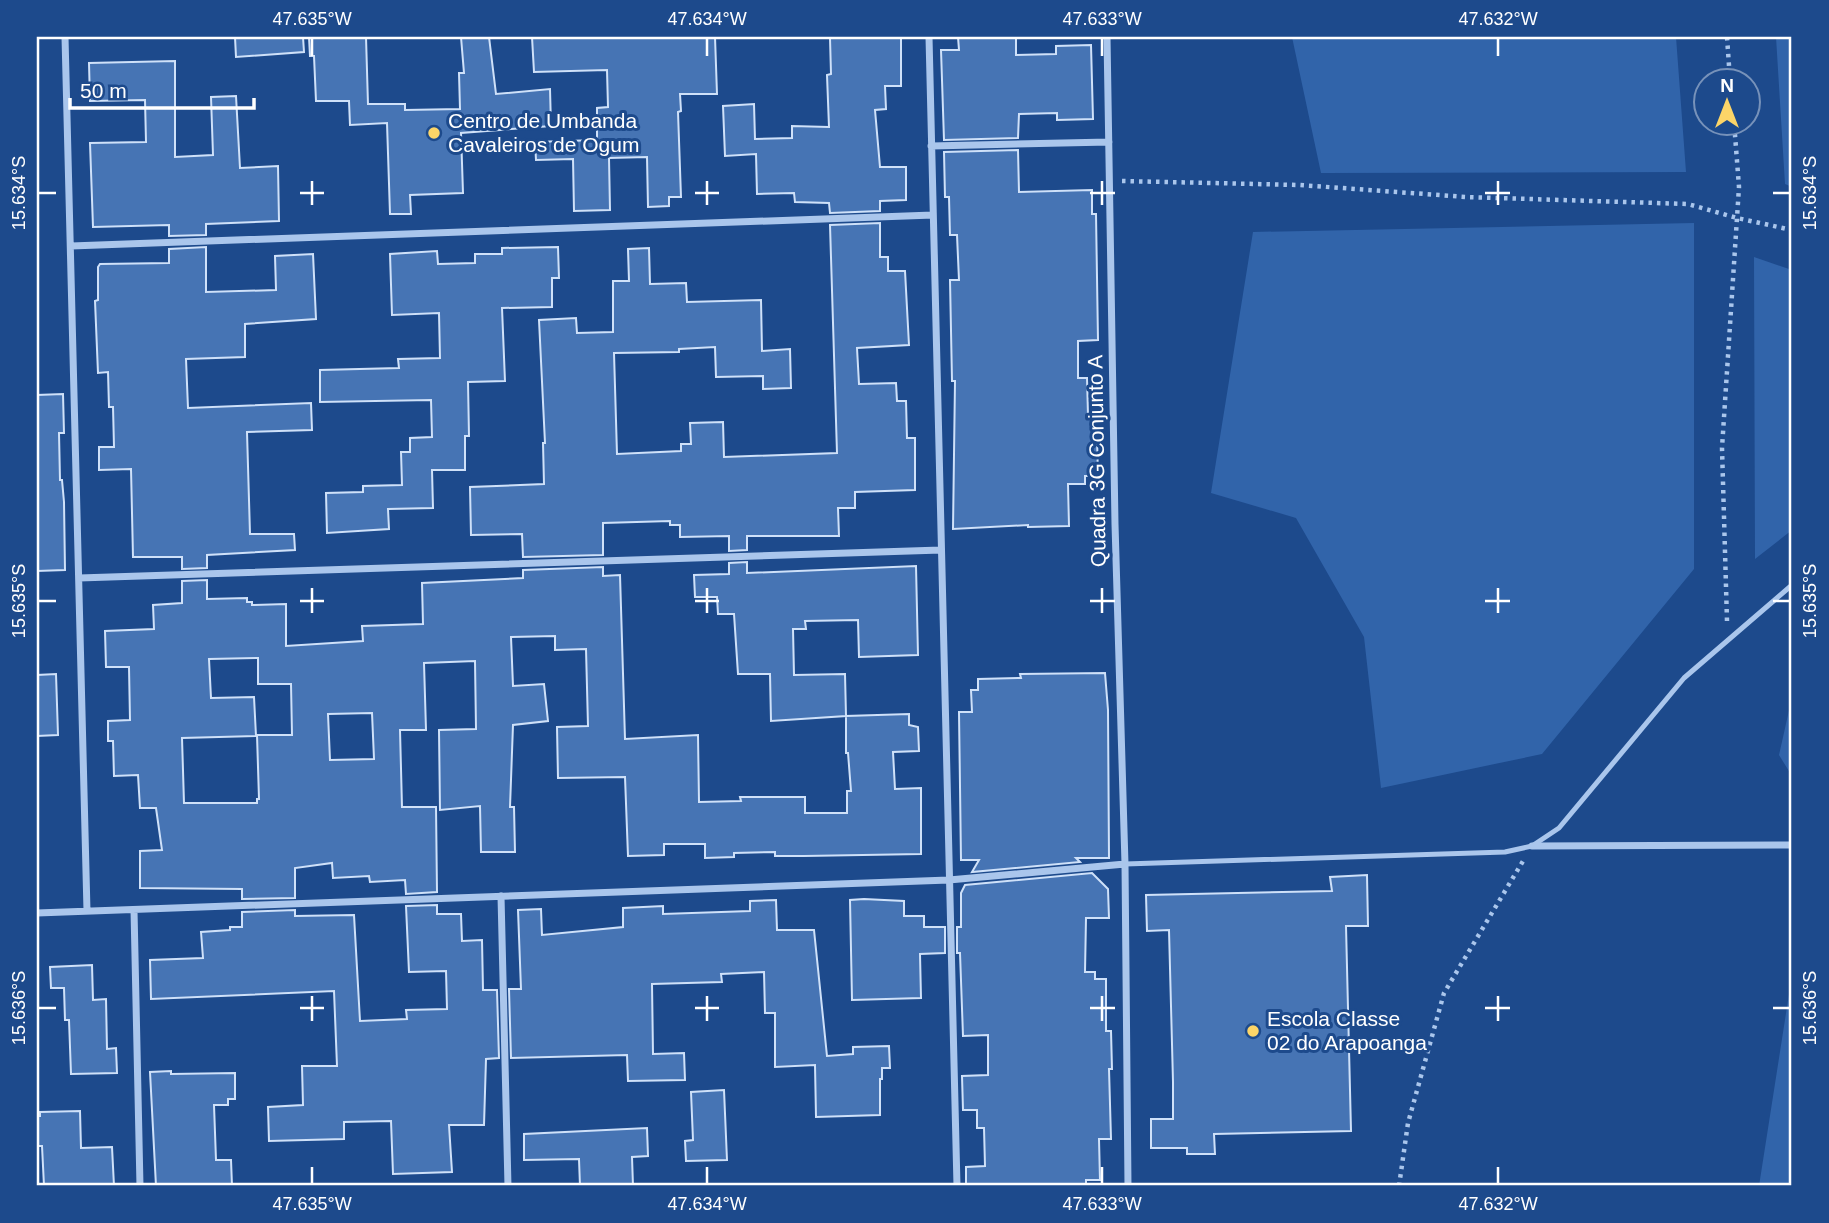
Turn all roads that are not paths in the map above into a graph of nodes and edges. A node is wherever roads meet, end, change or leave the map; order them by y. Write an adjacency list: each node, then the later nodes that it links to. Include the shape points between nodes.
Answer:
1 (65, 37): 7 (street)
2 (929, 37): 5 (street)
3 (1107, 37): 4 (street, Quadra 3G Conjunto A)
4 (1109, 142): 5 (street); 13 (street, Quadra 3G Conjunto A)
5 (931, 146): 6 (street)
6 (933, 215): 7 (street); 8 (street)
7 (71, 246): 9 (street)
8 (941, 550): 9 (street); 14 (street)
9 (79, 578): 17 (street)
10 (1792, 585): 12 (lane, via 1684,678 1559,828)
11 (1792, 845): 12 (street)
12 (1532, 846): 13 (lane, via 1505,852)
13 (1125, 864): 14 (street); 22 (street, Quadra 3G Conjunto A)
14 (950, 880): 15 (street); 21 (street)
15 (500, 896): 16 (street); 20 (street)
16 (134, 910): 17 (street); 19 (street)
17 (87, 911): 18 (street)
18 (37, 913)
19 (140, 1186)
20 (508, 1186)
21 (957, 1186)
22 (1128, 1186)

